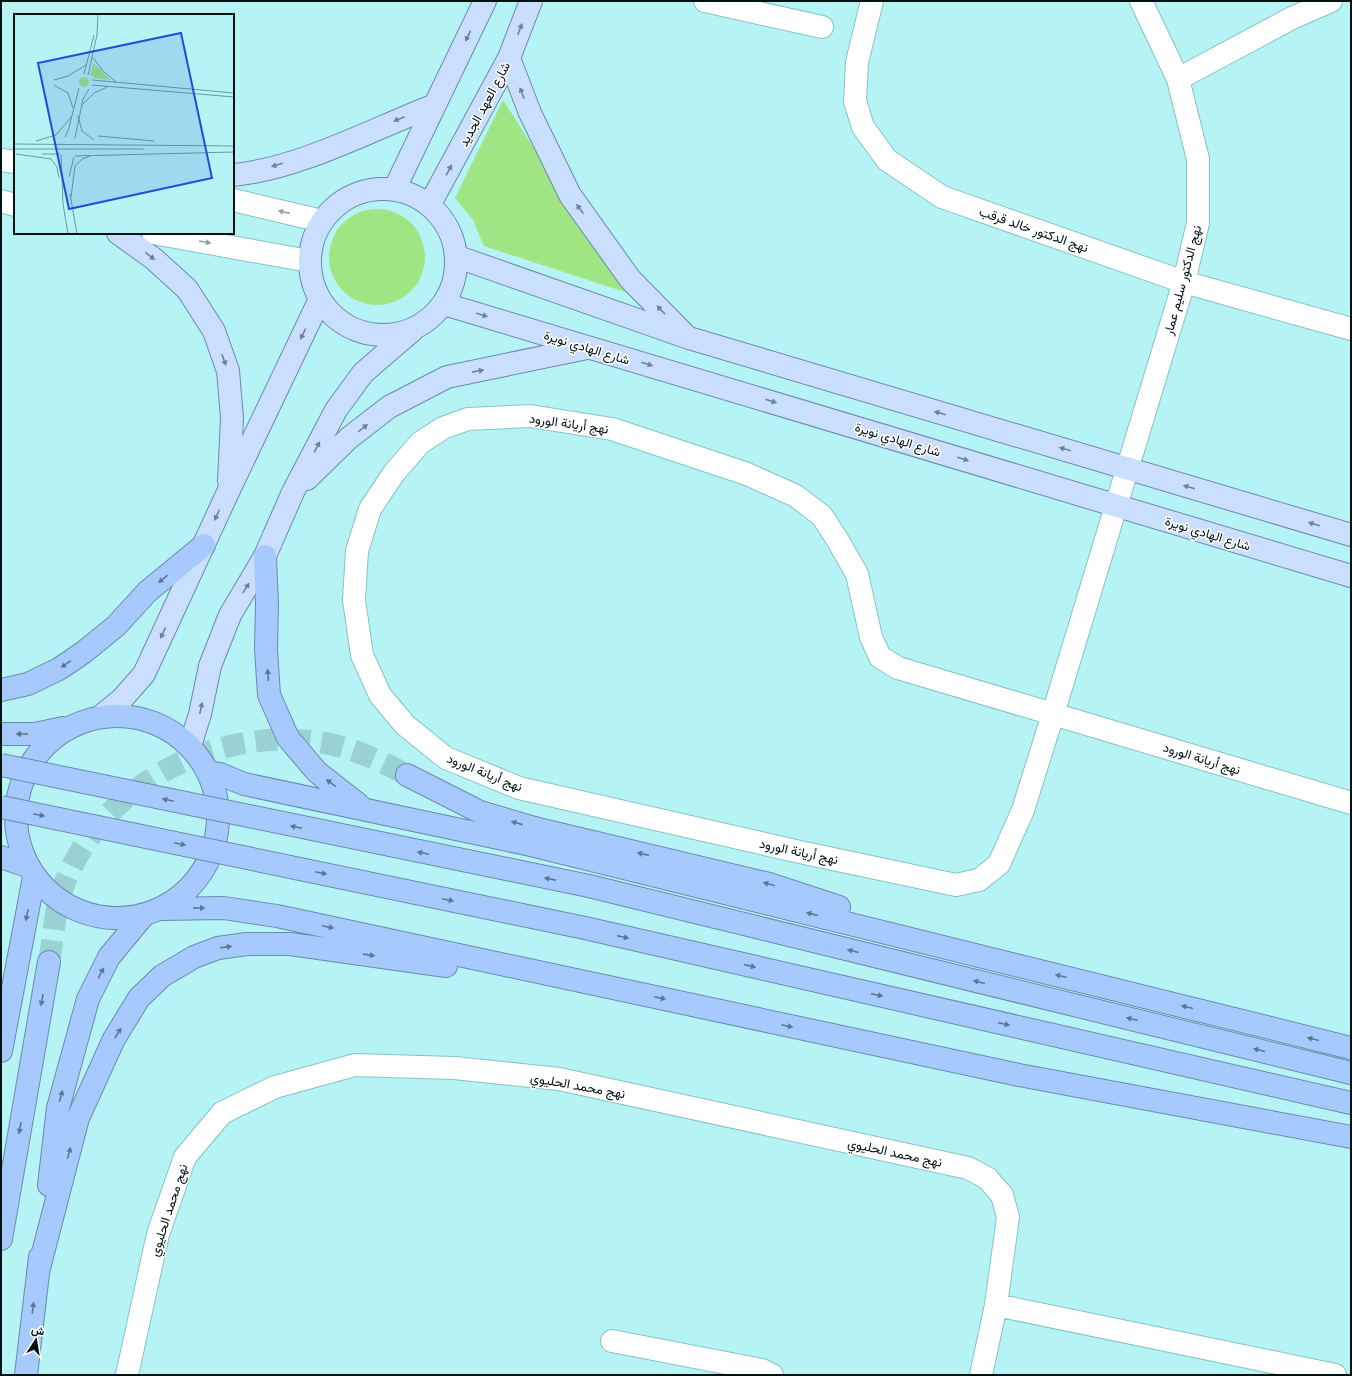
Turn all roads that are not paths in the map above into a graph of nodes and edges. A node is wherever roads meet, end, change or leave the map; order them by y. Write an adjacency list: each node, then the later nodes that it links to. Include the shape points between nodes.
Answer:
1 (485, 1): 10 (main road, one-way to 10)
2 (531, 1): 8 (main road, شارع العهد الجديد, one-way to 2)
3 (705, 1): 7 (street)
4 (872, 1): 24 (street, نهج الدكتور خالد قرقب, via 857,62 856,102 863,127 887,160 942,196)
5 (1141, 1): 9 (street, نهج الدكتور سليم عمار)
6 (1331, 1): 9 (street, via 1292,18)
7 (822, 27)
8 (509, 58): 18 (main road, شارع العهد الجديد, one-way to 8); 29 (main road, one-way to 8, via 630,279 570,195 530,113)
9 (1178, 79): 24 (street, نهج الدكتور سليم عمار, via 1198,159 1198,223)
10 (435, 104): 13 (main road, one-way to 13, via 303,158 248,174); 14 (main road)
11 (1, 160): 12 (street)
12 (14, 162)
13 (234, 175)
14 (395, 188): 18 (main road); 19 (main road, via 374,188 353,194 335,205)
15 (234, 200): 19 (street, one-way to 15)
16 (1, 201): 17 (street)
17 (14, 204)
18 (430, 204): 22 (main road, via 449,228)
19 (322, 221): 23 (main road, via 313,240)
20 (119, 234): 32 (main road, one-way to 32, via 154,259 187,289 214,331 228,371 232,418)
21 (159, 234): 23 (street, one-way to 23)
22 (458, 257): 26 (main road, via 455,282); 29 (main road)
23 (309, 261): 25 (main road, via 312,281)
24 (1184, 282): 28 (street, نهج الدكتور خالد قرقب); 31 (street, نهج الدكتور سليم عمار)
25 (320, 299): 27 (main road, via 338,319 361,332 387,335); 32 (main road, one-way to 32)
26 (444, 304): 27 (main road, via 430,319); 30 (main road, شارع الهادي نويرة, one-way to 30)
27 (413, 330): 33 (main road, one-way to 27, via 336,410 363,373)
28 (1351, 330)
29 (688, 338): 31 (main road, one-way to 29)
30 (590, 347): 33 (main road, one-way to 30, via 349,438 389,407 447,377); 34 (main road, شارع الهادي نويرة, one-way to 34)
31 (1128, 469): 34 (street, نهج الدكتور سليم عمار); 35 (main road, one-way to 31)
32 (229, 490): 36 (main road, one-way to 36)
33 (293, 492): 37 (main road)
34 (1117, 505): 38 (main road, شارع الهادي نويرة); 40 (street, نهج أريانة الورود)
35 (1351, 535)
36 (204, 545): 39 (highway, one-way to 39, via 147,592 116,626 84,652 59,669 28,684); 41 (main road, one-way to 41, via 144,674 122,699)
37 (265, 556): 44 (main road, one-way to 37, via 210,666 227,622); 50 (highway, one-way to 37, via 317,772 288,738 269,695)
38 (1351, 576)
39 (1, 690)
40 (1053, 714): 40 (street, نهج أريانة الورود, via 898,668 880,657 870,637 857,574 822,516 796,496 747,474 612,429 530,416 468,419 443,428 420,443 394,473 370,508 357,551 354,600 362,655 380,695 405,725 446,758 520,788 956,885 979,880 999,864 1023,810); 48 (street, نهج أريانة الورود)
41 (100, 717): 42 (highway); 44 (highway, via 133,717 164,727)
42 (70, 727): 43 (highway, one-way to 43, via 35,734); 52 (highway, via 44,746 25,772 16,804 16,836)
43 (1, 734)
44 (190, 746): 46 (highway)
45 (1, 765): 59 (highway, one-way to 45, bridge, via 589,886)
46 (208, 772): 50 (highway, via 244,784); 53 (highway, via 218,803 218,835 207,866 187,891)
47 (407, 775): 55 (highway, one-way to 47, via 769,884 538,829 480,812)
48 (1351, 803)
49 (1, 807): 60 (highway, one-way to 60, bridge, via 585,928)
50 (362, 807): 55 (highway, one-way to 50, via 531,845)
51 (1, 857): 52 (highway)
52 (31, 871): 53 (highway, via 56,898 82,913 112,919); 58 (highway, one-way to 58)
53 (152, 912): 56 (highway, one-way to 56, via 224,908 277,916); 63 (highway, one-way to 53, via 58,1108 88,999 109,957)
54 (49, 962): 62 (highway, one-way to 62)
55 (1006, 962): 57 (highway, one-way to 55)
56 (635, 993): 61 (highway, one-way to 61, via 1019,1076); 63 (highway, one-way to 56, via 78,1118 114,1039 139,998 162,976 194,957 218,948 247,944 290,944)
57 (1351, 1048)
58 (1, 1051)
59 (1351, 1073)
60 (1351, 1103)
61 (1351, 1137)
62 (1, 1239)
63 (38, 1272): 66 (highway, one-way to 63)
64 (996, 1305): 67 (street, نهج محمد الحليوي, via 1008,1217 1002,1195 987,1178 968,1168 559,1079 454,1068 355,1066 275,1087 222,1113 185,1157 158,1234); 69 (street, نهج محمد الحليوي); 70 (street)
65 (612, 1341): 68 (street, via 762,1370)
66 (26, 1375)
67 (126, 1375)
68 (772, 1375)
69 (981, 1375)
70 (1335, 1375)

